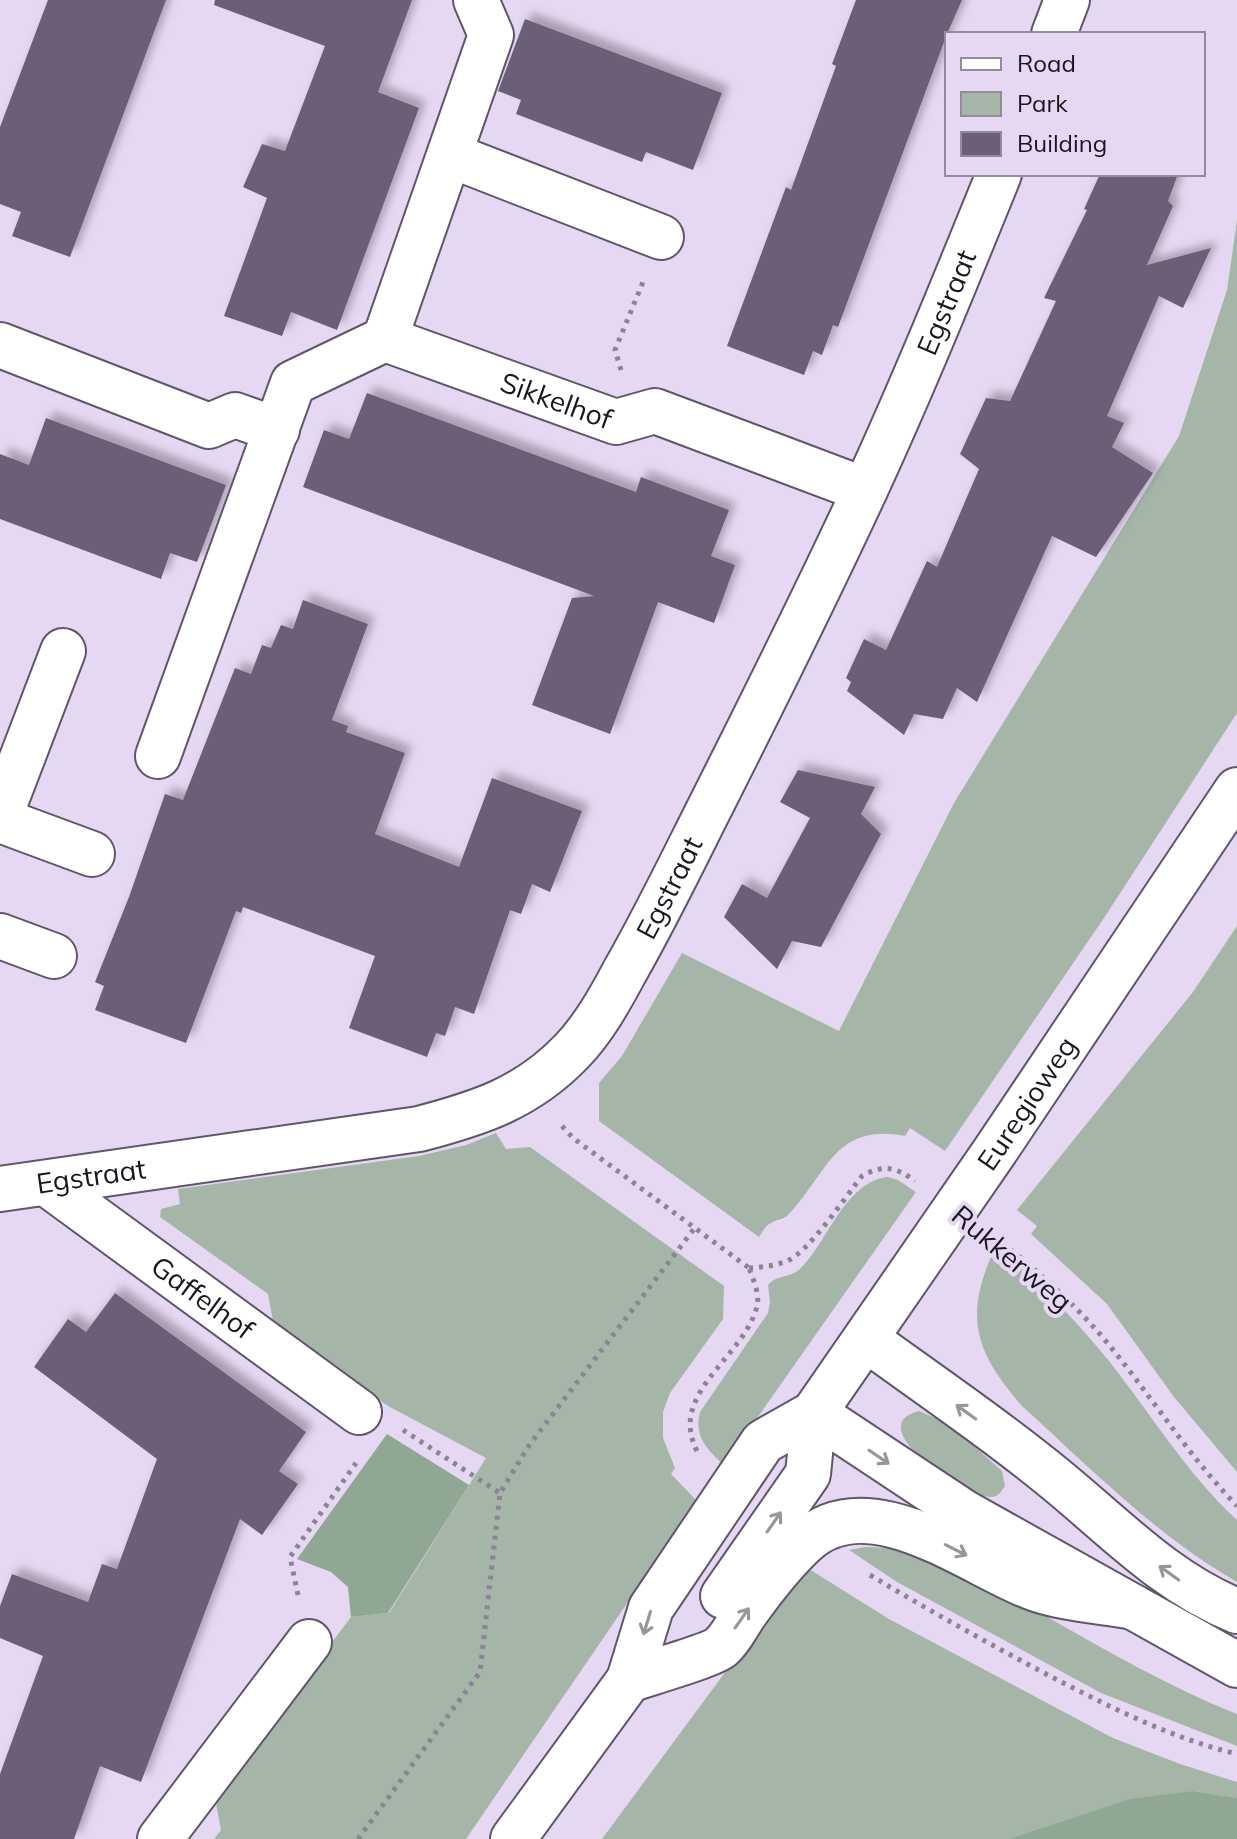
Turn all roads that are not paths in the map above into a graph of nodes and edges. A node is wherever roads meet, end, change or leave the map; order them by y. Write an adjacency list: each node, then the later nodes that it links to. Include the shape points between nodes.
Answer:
1 (476, 0): 4 (street, via 491,35)
2 (1067, 0): 3 (street)
3 (1055, 32)
4 (450, 155): 6 (street); 7 (street)
5 (998, 176): 10 (street, Egstraat)
6 (661, 237)
7 (385, 339): 9 (street, via 293,383); 10 (street, Sikkelhof, via 616,422 655,411)
8 (0, 345): 9 (street, via 209,426 235,415)
9 (277, 430): 12 (street)
10 (865, 490): 18 (street, Egstraat, via 611,997 572,1051 529,1089 475,1114 419,1129)
11 (63, 651): 14 (street)
12 (158, 756)
13 (1237, 790): 20 (street, Euregioweg)
14 (0, 818): 15 (street)
15 (92, 854)
16 (0, 936): 17 (street)
17 (54, 956)
18 (46, 1183): 19 (street, Egstraat); 22 (street, Gaffelhof)
19 (0, 1189)
20 (866, 1339): 21 (street, Euregioweg); 24 (street, one-way to 20, via 1176,1579 1042,1468)
21 (814, 1413): 23 (street, one-way to 23, via 965,1513); 27 (street, Euregioweg, via 808,1474 697,1633)
22 (373, 1416)
23 (1133, 1607): 26 (street); 27 (street, one-way to 23, via 720,1648 788,1558 822,1530 849,1522 925,1535 1033,1588)
24 (1237, 1611)
25 (309, 1642): 28 (street)
26 (1237, 1665)
27 (629, 1680): 29 (street, Euregioweg)
28 (160, 1839)
29 (513, 1839)

